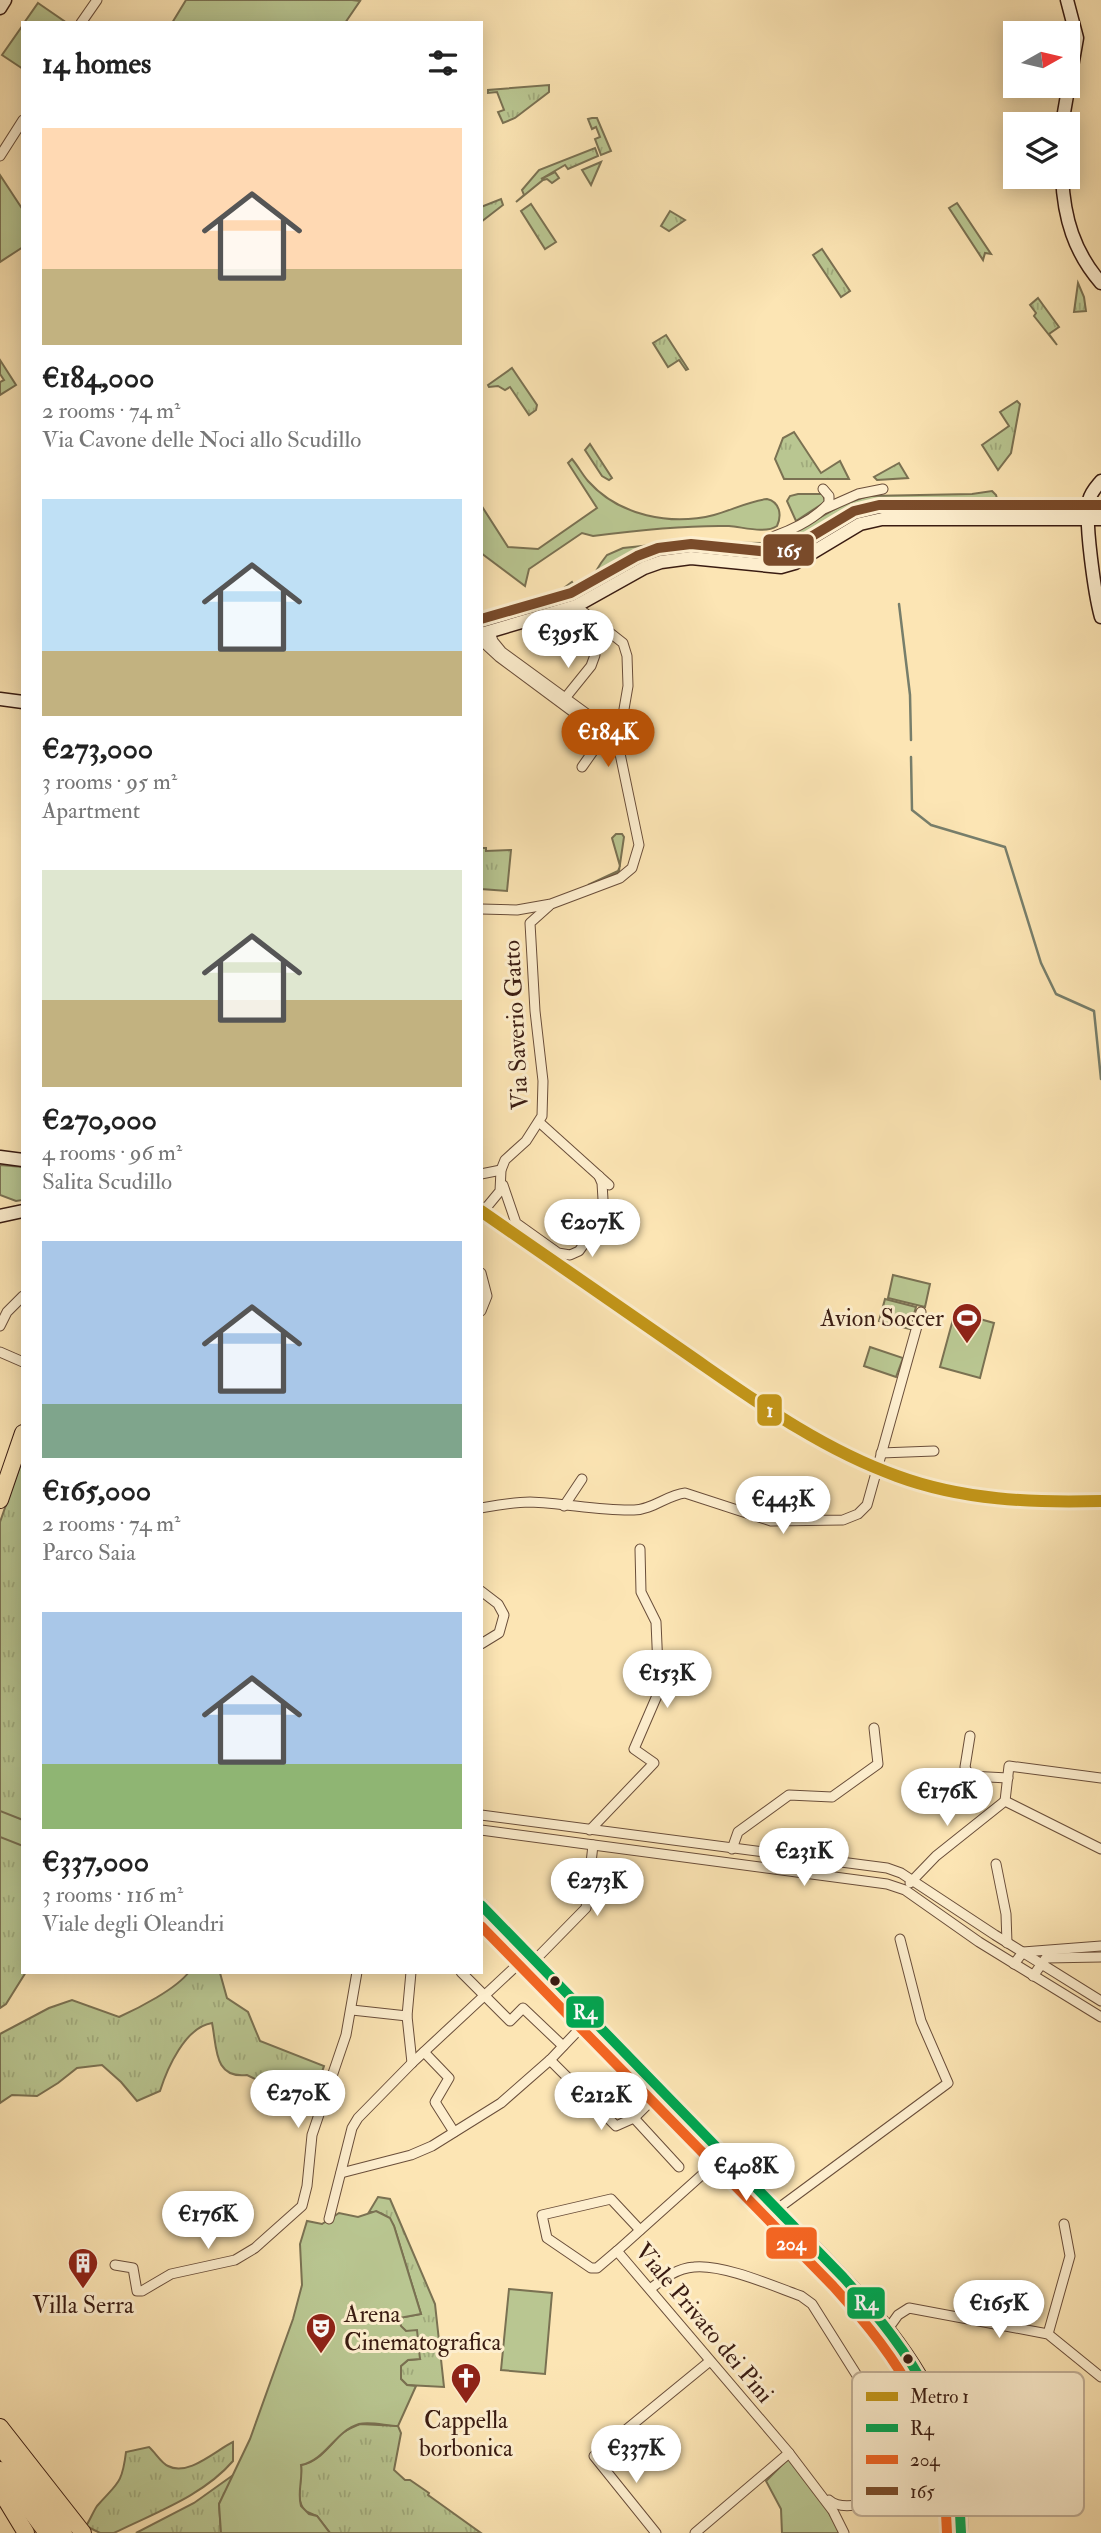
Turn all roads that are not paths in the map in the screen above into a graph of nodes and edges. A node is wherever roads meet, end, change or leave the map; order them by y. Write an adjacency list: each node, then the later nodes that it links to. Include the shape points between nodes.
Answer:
1 (5, 0): 4 (main road)
2 (97, 0): 5 (street)
3 (1067, 0): 6 (main road, via 1077,38)
4 (0, 8)
5 (82, 21)
6 (1064, 112)
7 (21, 123): 8 (street)
8 (0, 156)
9 (1063, 189): 10 (main road, via 1072,240)
10 (1101, 283)
11 (1101, 481): 15 (main road, via 1088,503)
12 (823, 489): 14 (street, via 829,503)
13 (883, 489): 14 (street)
14 (823, 510): 16 (street)
15 (1094, 519): 17 (main road, via 882,519 860,524 781,568 691,558 661,562); 18 (main road)
16 (775, 536)
17 (576, 606): 19 (main road); 26 (street, via 622,643 627,656 628,686 618,744 639,845 632,868 620,878)
18 (1101, 617)
19 (484, 634): 21 (street); 24 (street, via 486,645 499,657)
20 (595, 655): 21 (street)
21 (566, 697): 24 (street, via 602,725)
22 (0, 699): 23 (main road)
23 (21, 702)
24 (600, 732): 25 (street, via 600,740)
25 (582, 767)
26 (551, 904): 27 (street); 28 (street, Via Saverio Gatto, via 530,923 542,1081)
27 (483, 909)
28 (539, 1122): 31 (street, Via Saverio Gatto); 33 (street)
29 (0, 1157): 30 (main road)
30 (21, 1160)
31 (501, 1170): 32 (street); 34 (street)
32 (483, 1174)
33 (599, 1176): 34 (street, via 604,1216 579,1251 570,1255 558,1253 516,1223); 35 (street)
34 (502, 1183): 37 (street)
35 (609, 1185)
36 (21, 1212): 38 (main road)
37 (483, 1212)
38 (0, 1216)
39 (483, 1281): 41 (street, via 487,1296)
40 (21, 1298): 43 (street, via 6,1312)
41 (483, 1306)
42 (921, 1312): 48 (street)
43 (0, 1326)
44 (0, 1352): 45 (street)
45 (21, 1361)
46 (21, 1439): 50 (highway)
47 (934, 1451): 48 (street)
48 (881, 1453): 51 (street, via 867,1505 843,1520 771,1521 685,1493 641,1510)
49 (582, 1479): 51 (street)
50 (0, 1500)
51 (564, 1506): 52 (street, via 533,1502)
52 (483, 1508)
53 (640, 1549): 63 (street, via 641,1592 656,1622 659,1691 634,1749 654,1763)
54 (483, 1593): 55 (street, via 503,1610 504,1621 499,1633)
55 (483, 1643)
56 (874, 1728): 65 (street, via 878,1764 832,1797 789,1795 738,1832)
57 (970, 1736): 58 (street, via 965,1767 969,1776)
58 (1008, 1778): 59 (street, via 1009,1766); 60 (street)
59 (1101, 1778)
60 (1005, 1801): 66 (street); 68 (street)
61 (483, 1815): 63 (street)
62 (483, 1830): 64 (street)
63 (590, 1830): 65 (street)
64 (593, 1845): 69 (street); 76 (street, via 586,1908)
65 (732, 1849): 68 (street, via 887,1868)
66 (1101, 1849)
67 (996, 1864): 72 (street)
68 (911, 1879): 69 (street); 72 (street)
69 (905, 1890): 77 (street)
70 (483, 1907): 76 (main road)
71 (900, 1939): 101 (street, via 921,2021 948,2083)
72 (1007, 1942): 74 (street)
73 (1101, 1946): 74 (street)
74 (1023, 1952): 77 (street); 78 (street)
75 (1101, 1957): 78 (street, via 1049,1958)
76 (531, 1958): 83 (street); 88 (main road)
77 (1014, 1964): 82 (street)
78 (1041, 1964): 82 (street); 84 (street)
79 (357, 1974): 85 (street)
80 (411, 1974): 86 (street)
81 (463, 1974): 83 (street)
82 (1033, 1976): 87 (street)
83 (484, 1996): 89 (street, via 510,2021 523,2008); 90 (street)
84 (1101, 2001)
85 (352, 2010): 86 (street); 106 (street, via 312,2135 302,2206 235,2260 171,2274 142,2291 137,2291 133,2268)
86 (407, 2015): 92 (street)
87 (1101, 2017)
88 (589, 2019): 89 (street); 93 (main road)
89 (563, 2046): 91 (street)
90 (424, 2052): 92 (street); 95 (street, via 449,2078 435,2102)
91 (550, 2060): 94 (street, via 615,2126); 95 (street, via 501,2103)
92 (412, 2063): 97 (street, via 358,2118)
93 (660, 2092): 94 (street); 96 (main road)
94 (634, 2118): 98 (street)
95 (454, 2132): 99 (street, via 411,2155)
96 (723, 2156): 101 (main road); 104 (street, Viale Privato dei Pini)
97 (344, 2160): 99 (street); 100 (street)
98 (679, 2167)
99 (355, 2169): 100 (street)
100 (341, 2173): 102 (street)
101 (776, 2210): 108 (main road)
102 (329, 2219)
103 (1064, 2224): 109 (street, via 1070,2256)
104 (640, 2230): 105 (street, Viale Privato dei Pini); 105 (street, via 611,2199 542,2215 547,2238 591,2268)
105 (617, 2251): 107 (street, Viale Privato dei Pini)
106 (115, 2265)
107 (650, 2289): 110 (street, Viale Privato dei Pini); 111 (street, via 692,2266 801,2296 812,2304)
108 (888, 2329): 109 (street, via 909,2308); 112 (main road)
109 (1048, 2334): 113 (street)
110 (710, 2361): 116 (street, Viale Privato dei Pini); 126 (street, via 594,2456)
111 (855, 2372)
112 (916, 2372)
113 (1101, 2377)
114 (0, 2427): 125 (highway)
115 (0, 2446): 124 (highway)
116 (789, 2454): 119 (street, Viale Privato dei Pini); 127 (street)
117 (0, 2470): 123 (highway)
118 (0, 2490): 122 (highway)
119 (820, 2492): 120 (street, via 835,2505); 128 (street, Viale Privato dei Pini)
120 (852, 2506)
121 (852, 2509): 128 (street, via 846,2516)
122 (26, 2533)
123 (47, 2533)
124 (64, 2533)
125 (83, 2533)
126 (656, 2533)
127 (695, 2533)
128 (845, 2533)

